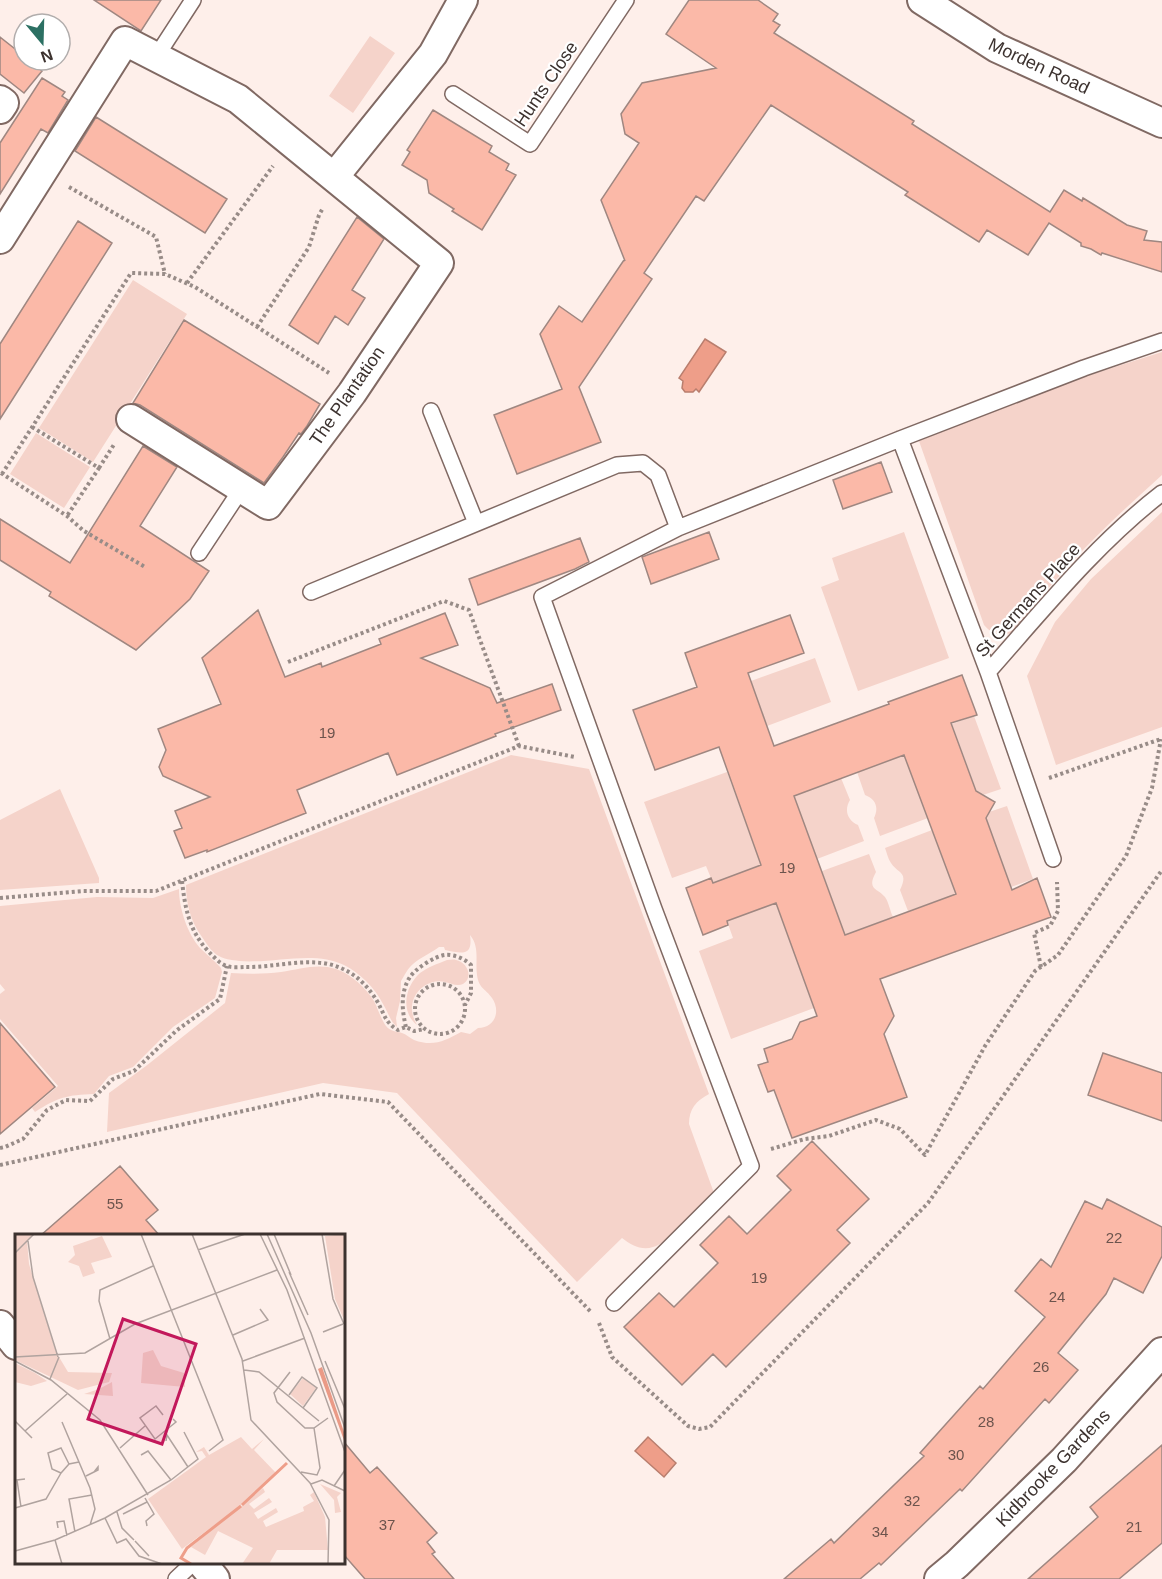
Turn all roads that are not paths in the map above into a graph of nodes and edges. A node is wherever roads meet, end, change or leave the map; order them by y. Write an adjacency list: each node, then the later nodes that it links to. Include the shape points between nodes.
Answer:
1 (193, 0): 5 (lane)
2 (463, 0): 10 (street, via 432,54)
3 (626, 0): 6 (lane, Hunts Close, via 530,144)
4 (922, 0): 9 (street, Morden Road, via 996,48)
5 (156, 57): 10 (street, The Plantation, via 238,99); 11 (street, The Plantation, via 125,41)
6 (453, 94)
7 (0, 100): 8 (street, via 4,103)
8 (0, 109)
9 (1162, 123)
10 (337, 180): 16 (street, The Plantation, via 439,263 354,389 268,505)
11 (0, 239)
12 (1162, 341): 15 (lane)
13 (431, 411): 18 (lane)
14 (131, 419): 16 (street, The Plantation)
15 (900, 439): 19 (lane); 22 (lane)
16 (242, 488): 20 (lane)
17 (1162, 493): 22 (lane, St Germans Place, via 1075,574)
18 (476, 523): 19 (lane, via 617,465 644,463 658,476); 21 (lane)
19 (678, 528): 24 (lane, via 542,597 751,1166)
20 (199, 553)
21 (311, 591)
22 (988, 672): 23 (lane, St Germans Place)
23 (1053, 859)
24 (614, 1303)
25 (0, 1325): 26 (street)
26 (15, 1344)
27 (1162, 1353): 32 (street, Kidbrooke Gardens, via 1064,1460)
28 (193, 1564): 30 (lane)
29 (202, 1564): 31 (street)
30 (176, 1579)
31 (215, 1579)
32 (939, 1579)

